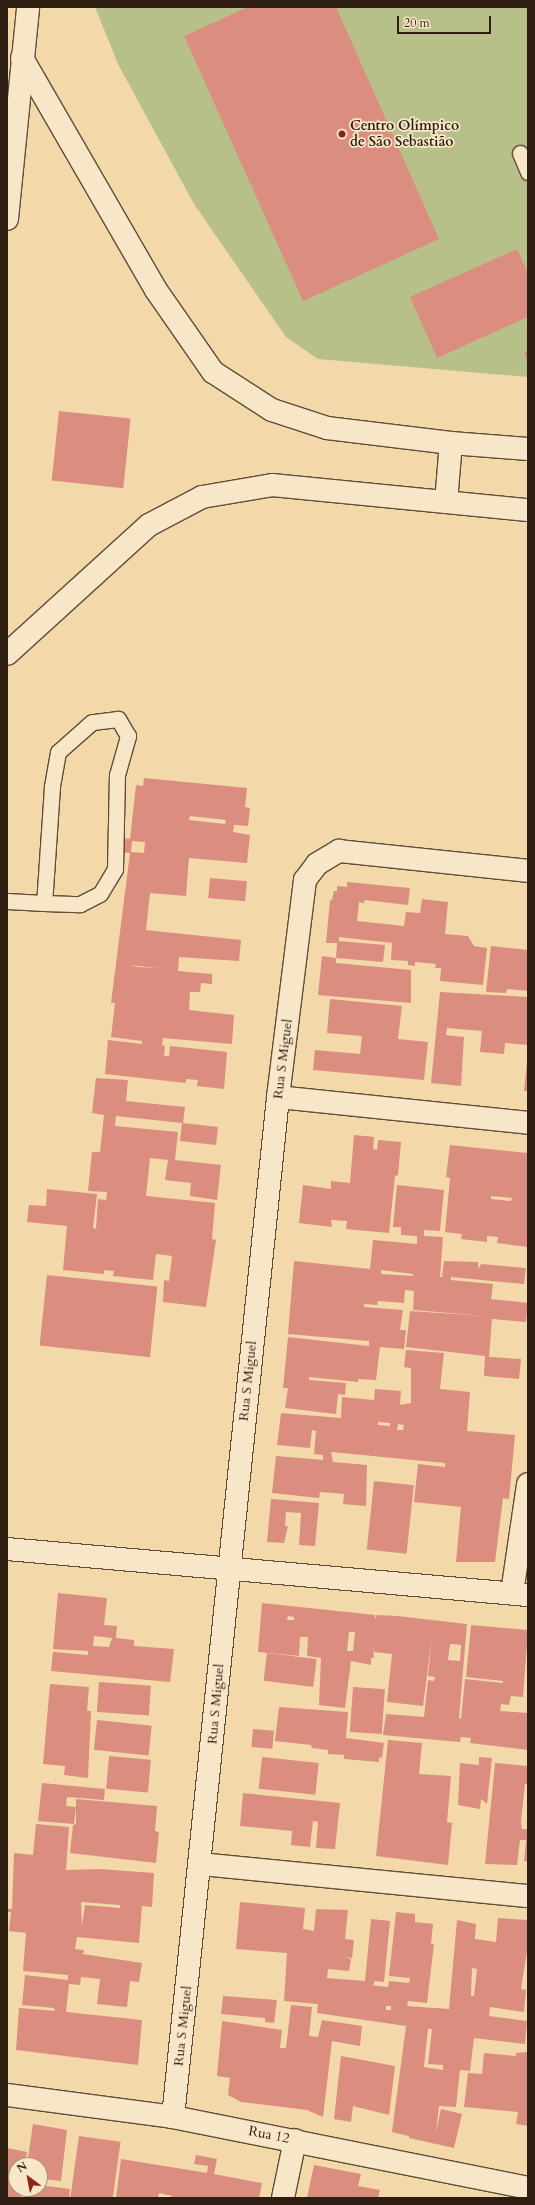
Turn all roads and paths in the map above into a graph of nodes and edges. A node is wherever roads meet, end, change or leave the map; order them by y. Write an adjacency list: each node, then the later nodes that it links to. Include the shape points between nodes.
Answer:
1 (28, 7): 2 (street)
2 (22, 58): 5 (street); 6 (street, via 156,290 213,372 272,410 328,428)
3 (520, 153): 4 (lane)
4 (528, 172)
5 (7, 218)
6 (451, 443): 7 (street); 8 (street)
7 (528, 449)
8 (446, 502): 9 (street); 10 (street, via 272,485 202,497 149,525)
9 (528, 510)
10 (7, 654)
11 (528, 870): 14 (street, Rua S Miguel, via 340,852 317,864 306,880)
12 (7, 901): 13 (lane)
13 (44, 903): 13 (lane, via 80,904 100,894 115,869 117,775 128,736 118,719 92,722 58,752 52,787)
14 (278, 1097): 15 (street); 18 (street, Rua S Miguel)
15 (528, 1122)
16 (528, 1484): 19 (street)
17 (7, 1549): 18 (street)
18 (228, 1569): 19 (street); 20 (street, Rua S Miguel)
19 (520, 1594)
20 (200, 1864): 21 (street); 23 (street, Rua S Miguel)
21 (528, 1896)
22 (7, 2095): 23 (street, Rua 12)
23 (173, 2117): 24 (street, Rua 12)
24 (295, 2140): 25 (street, Rua 12); 26 (street)
25 (528, 2188)
26 (283, 2198)

